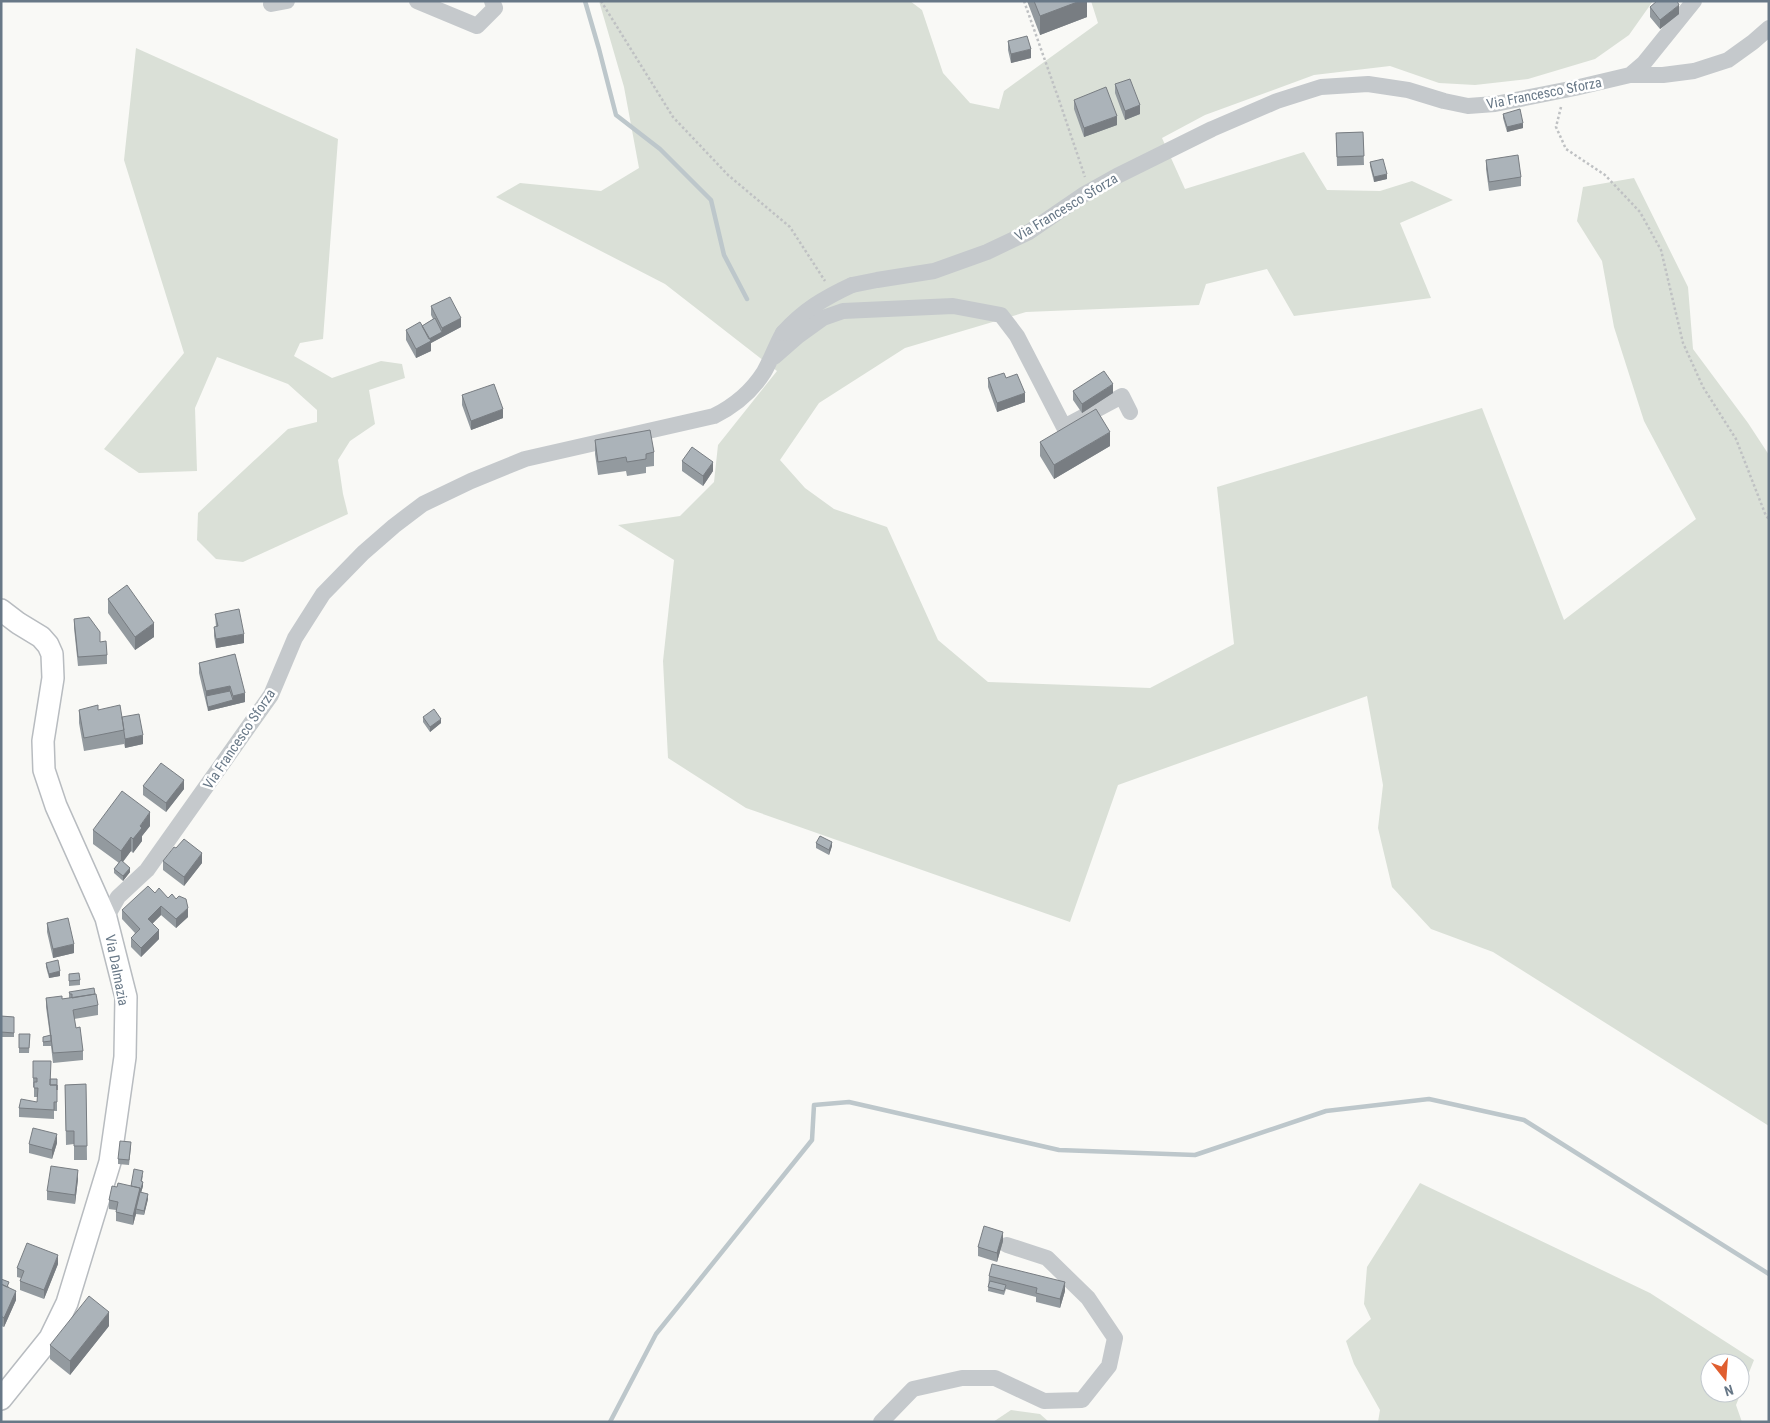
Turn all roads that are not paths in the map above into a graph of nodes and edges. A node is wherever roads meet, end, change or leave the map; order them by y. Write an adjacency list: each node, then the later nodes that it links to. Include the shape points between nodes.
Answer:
1 (417, 1): 2 (street, via 477,26 495,8)
2 (492, 1)
3 (1694, 1): 5 (street, via 1644,63)
4 (1769, 28): 5 (street, Via Francesco Sforza, via 1728,60 1694,71)
5 (1630, 75): 6 (street, Via Francesco Sforza, bridge, via 1495,104 1468,106 1408,90 1368,84 1321,87 1277,101 1117,176 1029,232 988,252 934,271 852,285 824,298 783,333)
6 (769, 362): 7 (street, via 798,336 836,313 953,306 1001,314 1064,427 1122,396); 9 (street, Via Francesco Sforza, via 750,390 730,408 714,416 525,459 423,504 394,526 323,594 295,638 271,695 153,863 118,897)
7 (1130, 412)
8 (1, 610): 9 (main road, Via Dalmazia, via 41,637 52,654 53,678 43,741 44,770 56,806)
9 (106, 918): 11 (main road, Via Dalmazia, via 126,997 125,1057 110,1162 67,1303 50,1338)
10 (1007, 1245): 12 (street, via 1047,1258 1088,1298 1115,1338 1109,1366 1082,1400 1044,1401 995,1378 962,1378 913,1389)
11 (1, 1399)
12 (881, 1422)

